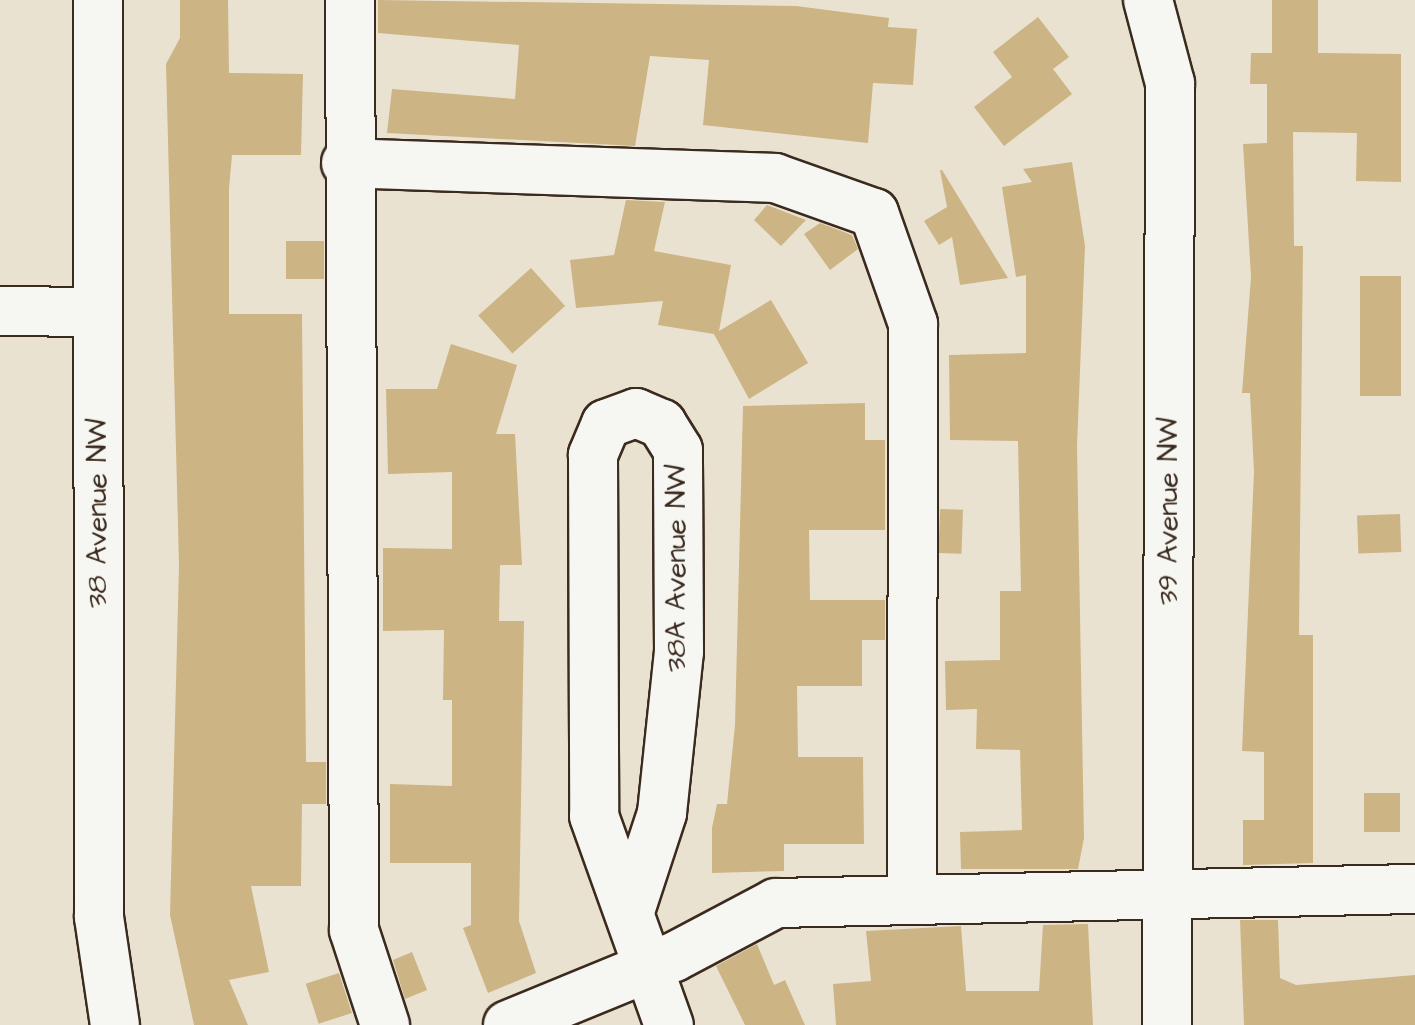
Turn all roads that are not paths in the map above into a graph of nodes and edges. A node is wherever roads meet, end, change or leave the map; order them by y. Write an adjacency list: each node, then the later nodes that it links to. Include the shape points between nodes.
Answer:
1 (98, 0): 6 (street, 38 Avenue NW)
2 (350, 0): 4 (street)
3 (1148, 0): 9 (street, 39 Avenue NW, via 1170,83)
4 (346, 163): 8 (street, via 774,178 874,213 912,324); 13 (street, via 354,930)
5 (0, 311): 6 (street)
6 (98, 312): 12 (street, 38 Avenue NW, via 99,917)
7 (1415, 889): 9 (street)
8 (912, 895): 9 (street); 11 (street, via 776,903)
9 (1168, 898): 16 (street, 39 Avenue NW)
10 (631, 908): 10 (street, 38A Avenue NW, via 594,816 593,455 606,424 636,413 662,424 678,450 680,652 662,813); 11 (street, 38A Avenue NW)
11 (646, 969): 14 (street); 15 (street, 38A Avenue NW)
12 (116, 1025)
13 (385, 1025)
14 (508, 1025)
15 (669, 1025)
16 (1167, 1025)

